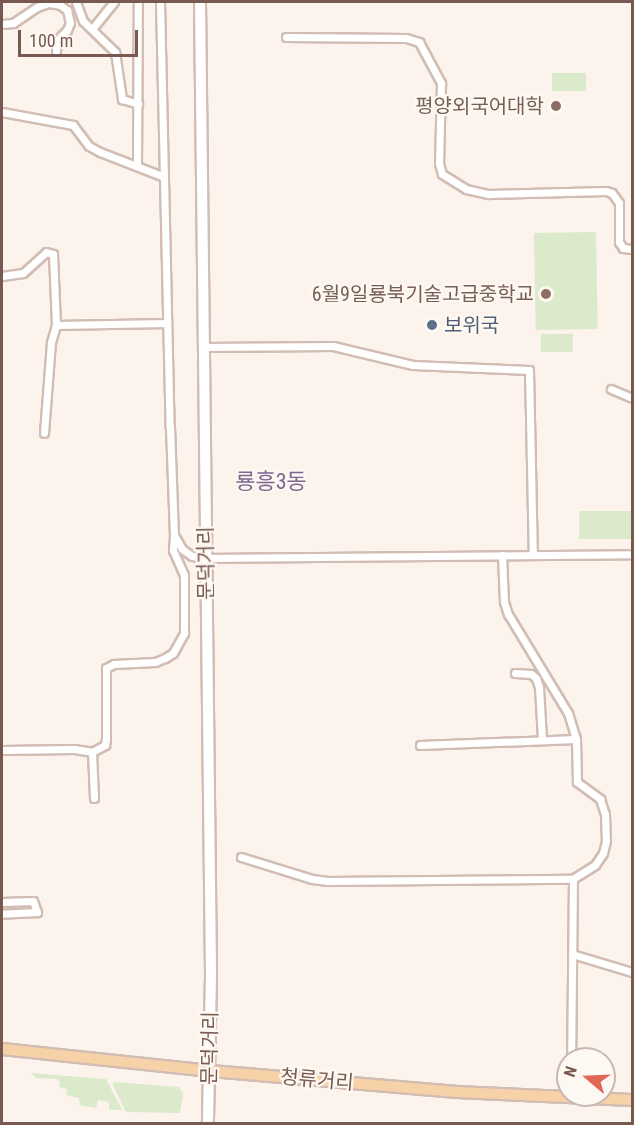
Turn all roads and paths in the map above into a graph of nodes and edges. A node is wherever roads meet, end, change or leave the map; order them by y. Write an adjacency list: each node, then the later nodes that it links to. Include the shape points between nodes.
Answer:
1 (76, 2): 7 (street, via 79,16)
2 (114, 2): 7 (street)
3 (138, 2): 10 (street)
4 (160, 2): 13 (street)
5 (200, 2): 18 (main road, 문덕거리)
6 (2, 24): 9 (street, via 13,23 48,3 60,5 67,10 70,23 57,40)
7 (92, 29): 10 (street, via 115,52 122,99)
8 (285, 37): 14 (street, via 406,38 419,42 441,82 439,163 447,178 466,189 488,194 606,191 617,197 619,203 622,248)
9 (56, 51)
10 (138, 104): 12 (street)
11 (2, 112): 12 (street, via 73,125 89,146)
12 (137, 166): 13 (street)
13 (162, 176): 16 (street)
14 (633, 249)
15 (2, 276): 17 (street, via 23,273 46,252 53,254)
16 (166, 323): 17 (street); 22 (street)
17 (56, 325): 21 (street, via 51,342)
18 (203, 347): 25 (street, via 333,346 413,364 529,370); 26 (main road, 문덕거리)
19 (611, 389): 20 (street)
20 (633, 398)
21 (44, 433)
22 (174, 535): 26 (street, via 182,549); 32 (street, via 174,550 184,575 184,633 180,644 155,662 114,664 106,669 105,745)
23 (633, 554): 25 (street)
24 (502, 555): 25 (street); 26 (street); 29 (street, via 508,614 568,712)
25 (533, 555)
26 (206, 558): 42 (main road, 문덕거리)
27 (516, 673): 28 (street, via 536,678)
28 (542, 739): 29 (street); 30 (street)
29 (576, 739): 35 (street, via 575,778 600,800 606,841 595,866)
30 (420, 745)
31 (2, 750): 32 (street)
32 (92, 752): 33 (street)
33 (94, 798)
34 (241, 857): 35 (street, via 328,881)
35 (573, 879): 38 (street)
36 (2, 902): 37 (street, via 33,901 37,912)
37 (2, 914)
38 (572, 954): 39 (street); 40 (street)
39 (633, 972)
40 (571, 1047)
41 (2, 1049): 42 (main road, 청류거리)
42 (211, 1071): 43 (main road, 청류거리); 46 (main road, 문덕거리)
43 (556, 1096)
44 (616, 1099): 45 (main road, 청류거리)
45 (633, 1100)
46 (208, 1124)

